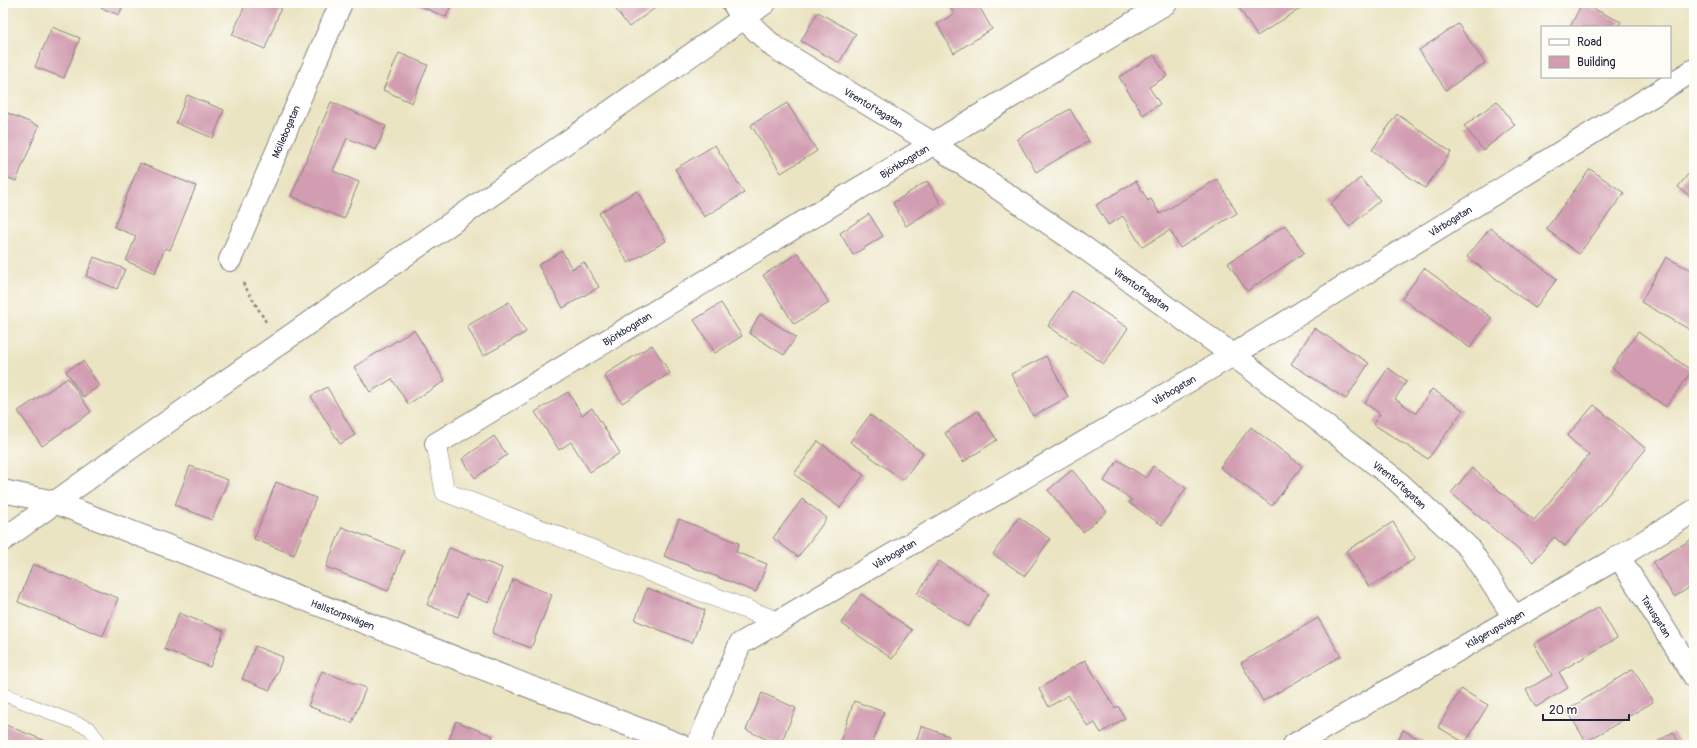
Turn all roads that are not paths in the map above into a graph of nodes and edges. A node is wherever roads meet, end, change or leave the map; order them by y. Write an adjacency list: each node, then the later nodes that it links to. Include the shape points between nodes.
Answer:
1 (341, 3): 7 (street, Möllebogatan)
2 (765, 3): 4 (street)
3 (1166, 3): 6 (street, Björkbogatan)
4 (738, 10): 6 (street, Virentoftagatan, via 774,47); 11 (street, via 279,344)
5 (1694, 70): 8 (street, Vårbogatan)
6 (932, 143): 8 (street, Virentoftagatan, via 1079,244); 9 (street, Björkbogatan)
7 (230, 260)
8 (1233, 355): 15 (street, Virentoftagatan, via 1395,478 1469,548); 16 (street, Vårbogatan)
9 (436, 444): 16 (street, Björkbogatan, via 445,492)
10 (3, 491): 11 (street, Hallstorpsvägen)
11 (54, 502): 13 (street); 20 (street, Hallstorpsvägen)
12 (1694, 511): 14 (street, Klågerupsvägen)
13 (3, 540)
14 (1619, 557): 15 (street, Klågerupsvägen); 17 (street, Taxusgatan)
15 (1514, 617): 22 (street, Klågerupsvägen)
16 (779, 622): 21 (street, Vårbogatan, via 740,644)
17 (1694, 676)
18 (3, 694): 19 (lane, via 89,728)
19 (102, 745)
20 (680, 745)
21 (698, 745)
22 (1294, 745)

